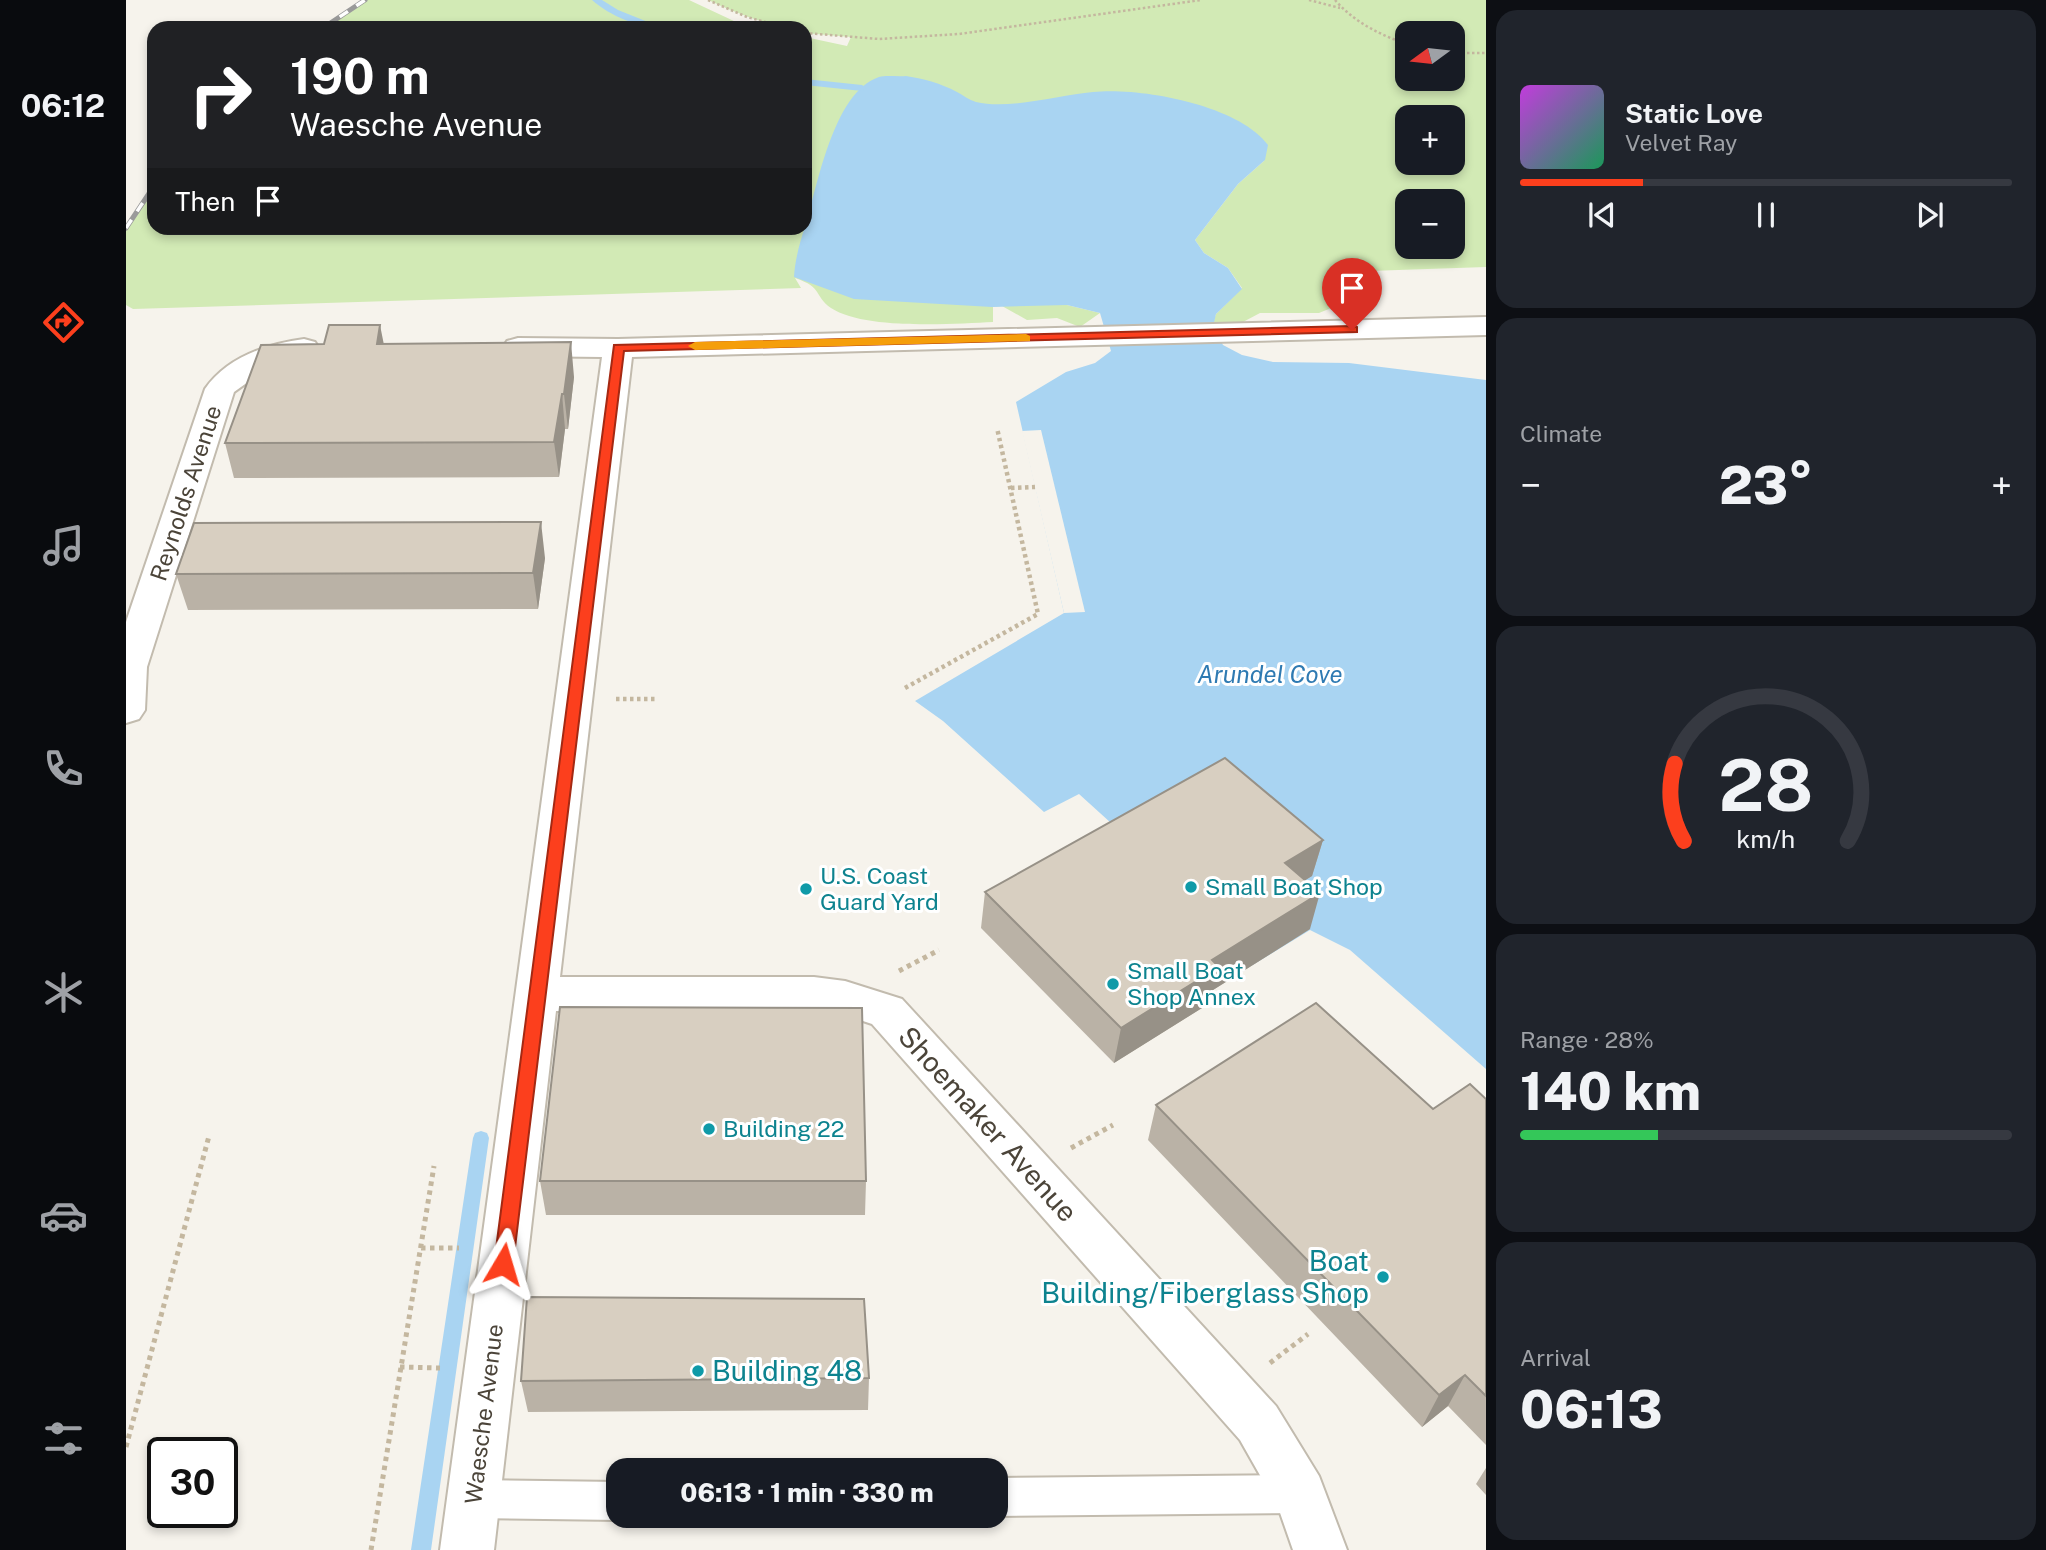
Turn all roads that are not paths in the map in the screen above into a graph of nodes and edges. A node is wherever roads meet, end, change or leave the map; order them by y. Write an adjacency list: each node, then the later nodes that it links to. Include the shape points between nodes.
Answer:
1 (1486, 326): 4 (street)
2 (333, 346): 5 (street, Reynolds Avenue, via 293,349 260,359 236,371 220,389 130,667)
3 (490, 347): 4 (street)
4 (618, 348): 6 (street, Waesche Avenue)
5 (126, 710)
6 (538, 993): 7 (street, Shoemaker Avenue, via 814,994 887,1011 1258,1423); 9 (street, Waesche Avenue)
7 (1300, 1494): 8 (lane); 12 (street, Shoemaker Avenue)
8 (1008, 1497)
9 (473, 1499): 10 (lane); 11 (street, Waesche Avenue)
10 (606, 1502)
11 (467, 1550)
12 (1320, 1550)

